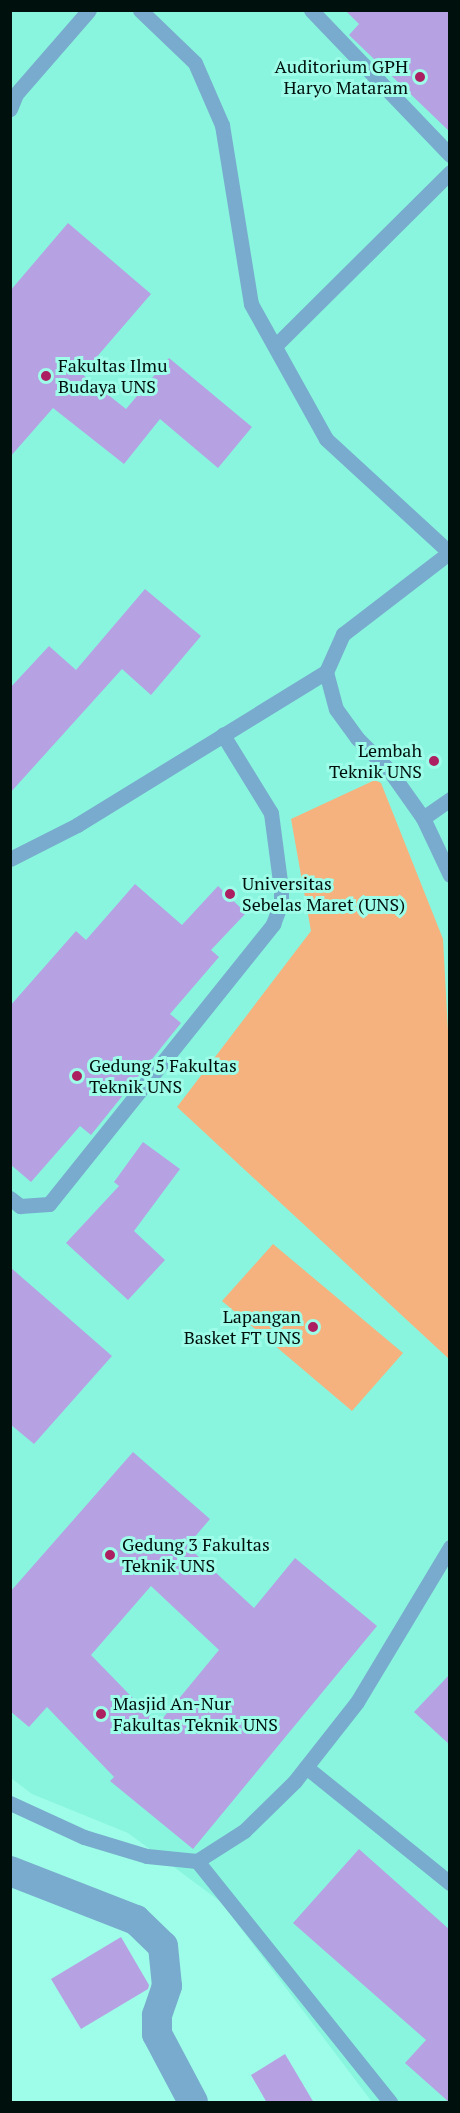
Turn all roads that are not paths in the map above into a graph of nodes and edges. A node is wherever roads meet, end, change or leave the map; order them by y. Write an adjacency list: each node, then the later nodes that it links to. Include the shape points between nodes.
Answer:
1 (88, 10): 4 (lane, via 16,94)
2 (140, 10): 7 (lane, via 195,63 222,125 251,304)
3 (310, 10): 5 (lane)
4 (10, 109)
5 (450, 155)
6 (450, 172): 7 (lane)
7 (275, 346): 8 (lane, via 326,439)
8 (449, 552): 9 (lane, via 343,634)
9 (326, 672): 10 (lane); 12 (lane, via 336,709 357,738 389,770)
10 (223, 735): 13 (lane, via 77,825); 15 (lane, via 272,813 281,889 281,903 273,924 49,1204 20,1206)
11 (450, 799): 12 (lane)
12 (423, 818): 14 (lane)
13 (10, 859)
14 (450, 875)
15 (10, 1198)
16 (450, 1547): 17 (lane, via 357,1702)
17 (306, 1767): 19 (lane, via 244,1831); 21 (lane)
18 (10, 1803): 19 (lane, via 84,1837 147,1856)
19 (197, 1861): 23 (lane)
20 (10, 1871): 22 (street, via 136,1920 163,1946 167,1986 157,2015 157,2034)
21 (450, 1883)
22 (193, 2103)
23 (390, 2103)

